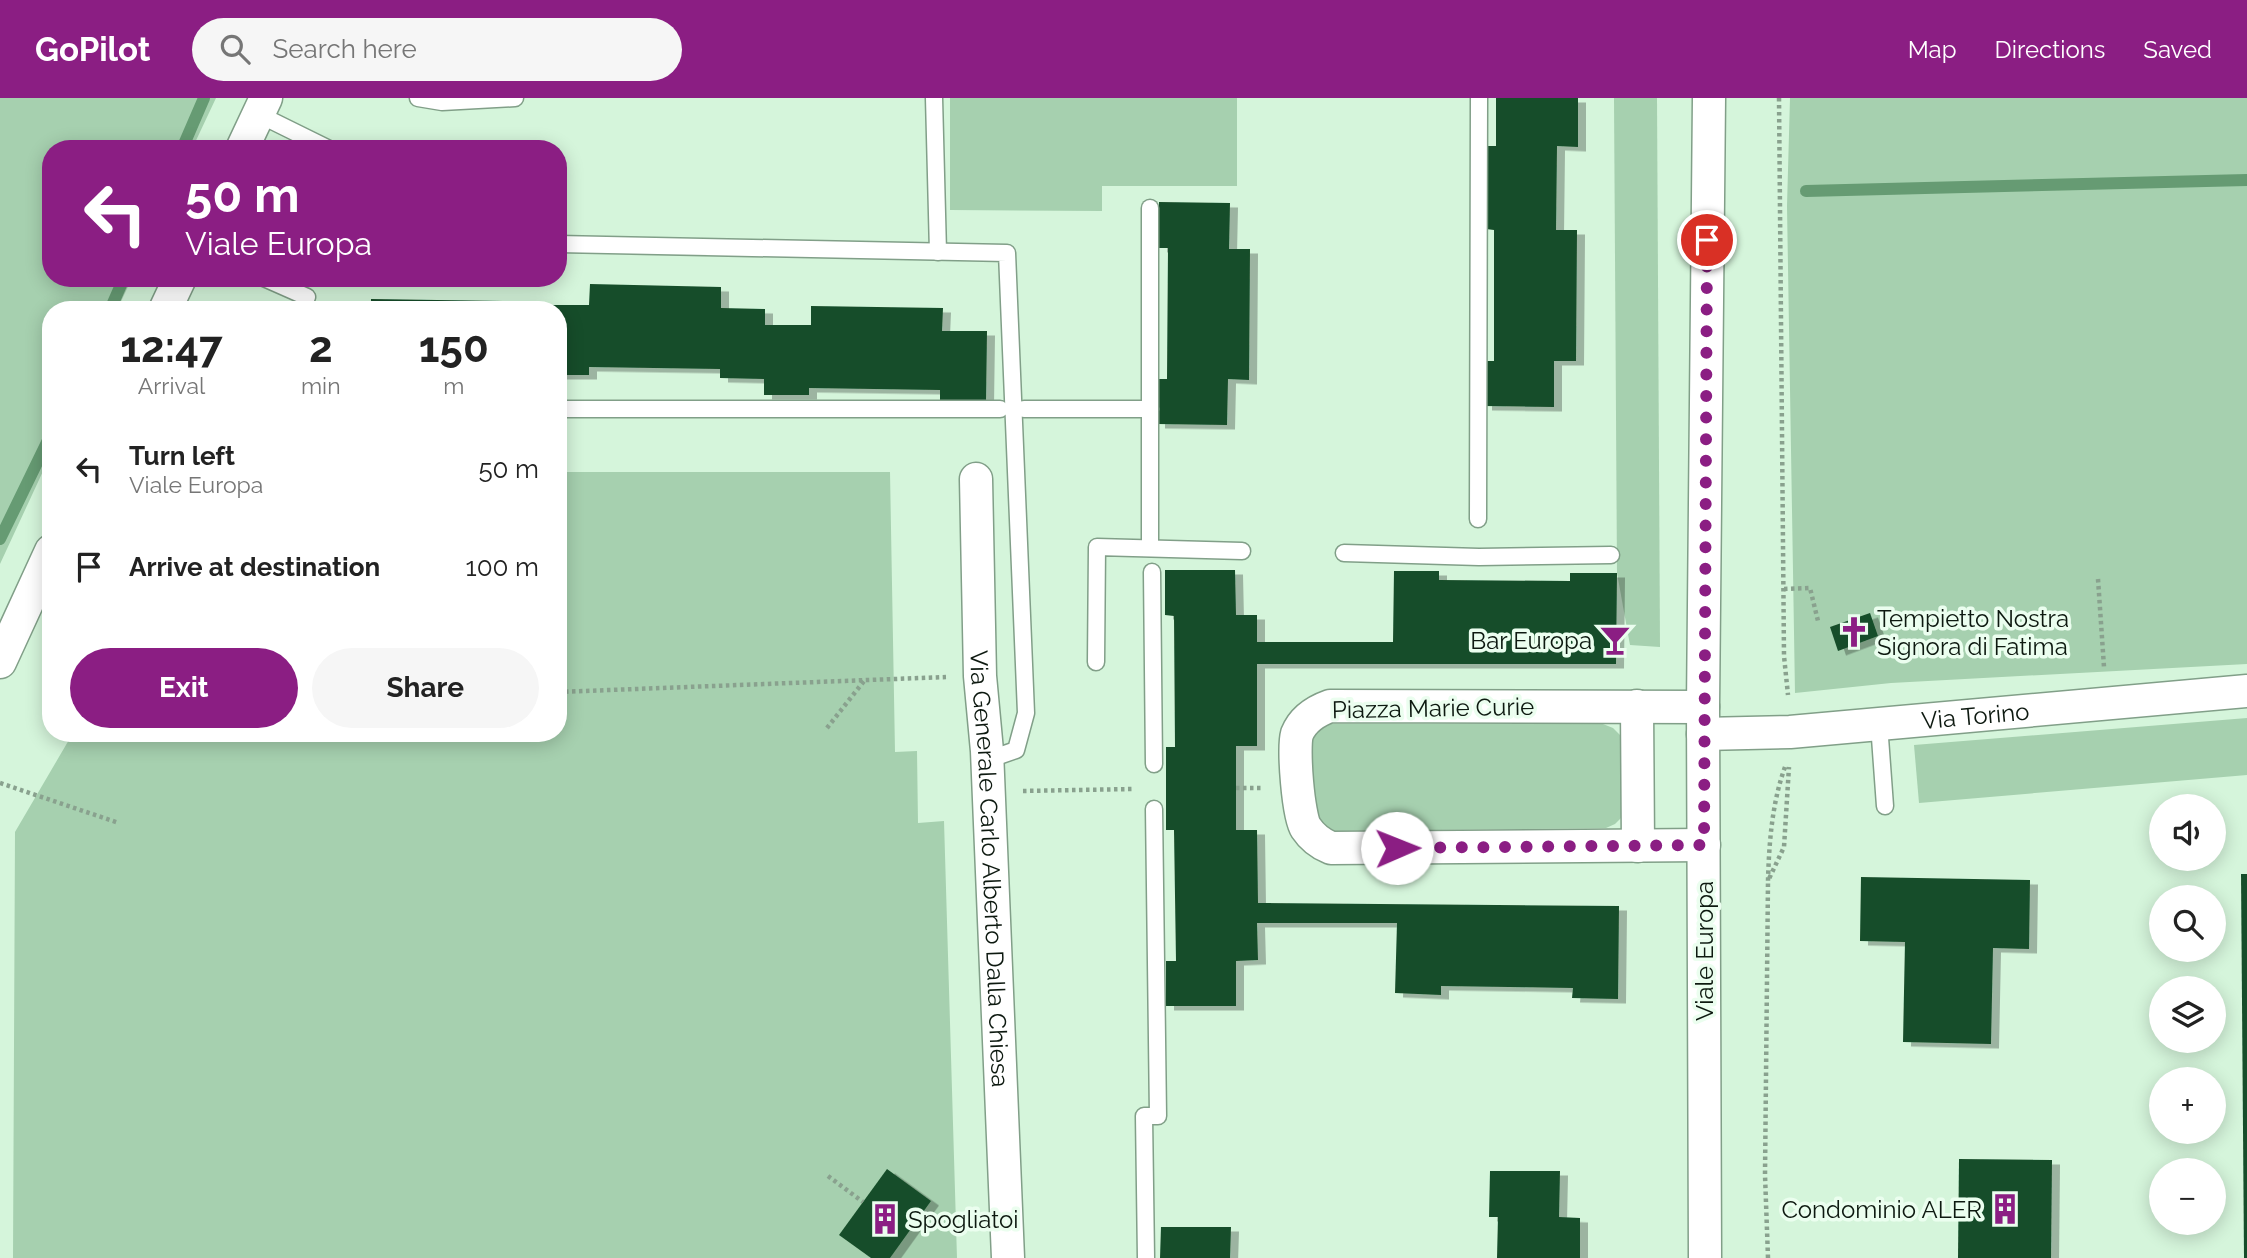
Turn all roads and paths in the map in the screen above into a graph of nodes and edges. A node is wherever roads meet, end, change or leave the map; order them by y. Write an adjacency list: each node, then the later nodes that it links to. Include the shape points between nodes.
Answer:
1 (418, 98): 2 (lane, via 442,102)
2 (514, 98)
3 (934, 98): 12 (lane)
4 (1479, 98): 20 (lane)
5 (1709, 98): 38 (street, Viale Europa)
6 (1779, 98): 28 (path)
7 (262, 106): 8 (street); 9 (lane)
8 (246, 140)
9 (315, 140)
10 (1150, 208): 18 (lane)
11 (567, 244): 12 (lane)
12 (938, 252): 42 (lane, via 1007,253 1026,713 1016,750)
13 (284, 287): 14 (lane)
14 (307, 297)
15 (567, 409): 16 (lane)
16 (1000, 409)
17 (1024, 409): 18 (lane)
18 (1150, 410): 21 (lane)
19 (976, 479): 32 (street, Via Generale Carlo Alberto Dalla Chiesa)
20 (1478, 519)
21 (1150, 548): 22 (lane); 30 (lane, via 1097,547)
22 (1242, 551)
23 (1344, 553): 24 (lane)
24 (1611, 555)
25 (42, 571): 31 (street)
26 (1152, 572): 43 (lane)
27 (2098, 579): 36 (path)
28 (1784, 589): 29 (path, via 1810,588); 41 (path)
29 (1818, 621)
30 (1096, 662)
31 (0, 663)
32 (980, 676): 33 (path); 42 (street, Via Generale Carlo Alberto Dalla Chiesa)
33 (865, 680): 35 (path); 40 (path)
34 (2247, 691): 36 (street, Via Torino)
35 (567, 692)
36 (2106, 703): 39 (street, Via Torino)
37 (1637, 706): 38 (street, Piazza Marie Curie); 51 (street); 51 (street, Piazza Marie Curie, via 1330,706 1303,723 1295,752 1303,824 1315,839 1331,848)
38 (1703, 721): 41 (street, Via Torino); 50 (street, Viale Europa)
39 (1879, 724): 41 (street, Via Torino); 47 (lane)
40 (827, 728)
41 (1791, 743): 52 (path, via 1776,800); 52 (path, via 1784,847)
42 (987, 760): 46 (street, Via Generale Carlo Alberto Dalla Chiesa)
43 (1154, 764)
44 (0, 783): 49 (path)
45 (1140, 789): 46 (path)
46 (988, 792): 55 (street, Via Generale Carlo Alberto Dalla Chiesa)
47 (1885, 806)
48 (1154, 809): 56 (lane, via 1158,1116 1144,1116)
49 (118, 823)
50 (1704, 845): 51 (street, Piazza Marie Curie); 57 (street, Viale Europa)
51 (1638, 846)
52 (1768, 881): 58 (path)
53 (828, 1176): 54 (path)
54 (863, 1202)
55 (1008, 1258)
56 (1146, 1258)
57 (1704, 1258)
58 (1768, 1258)

